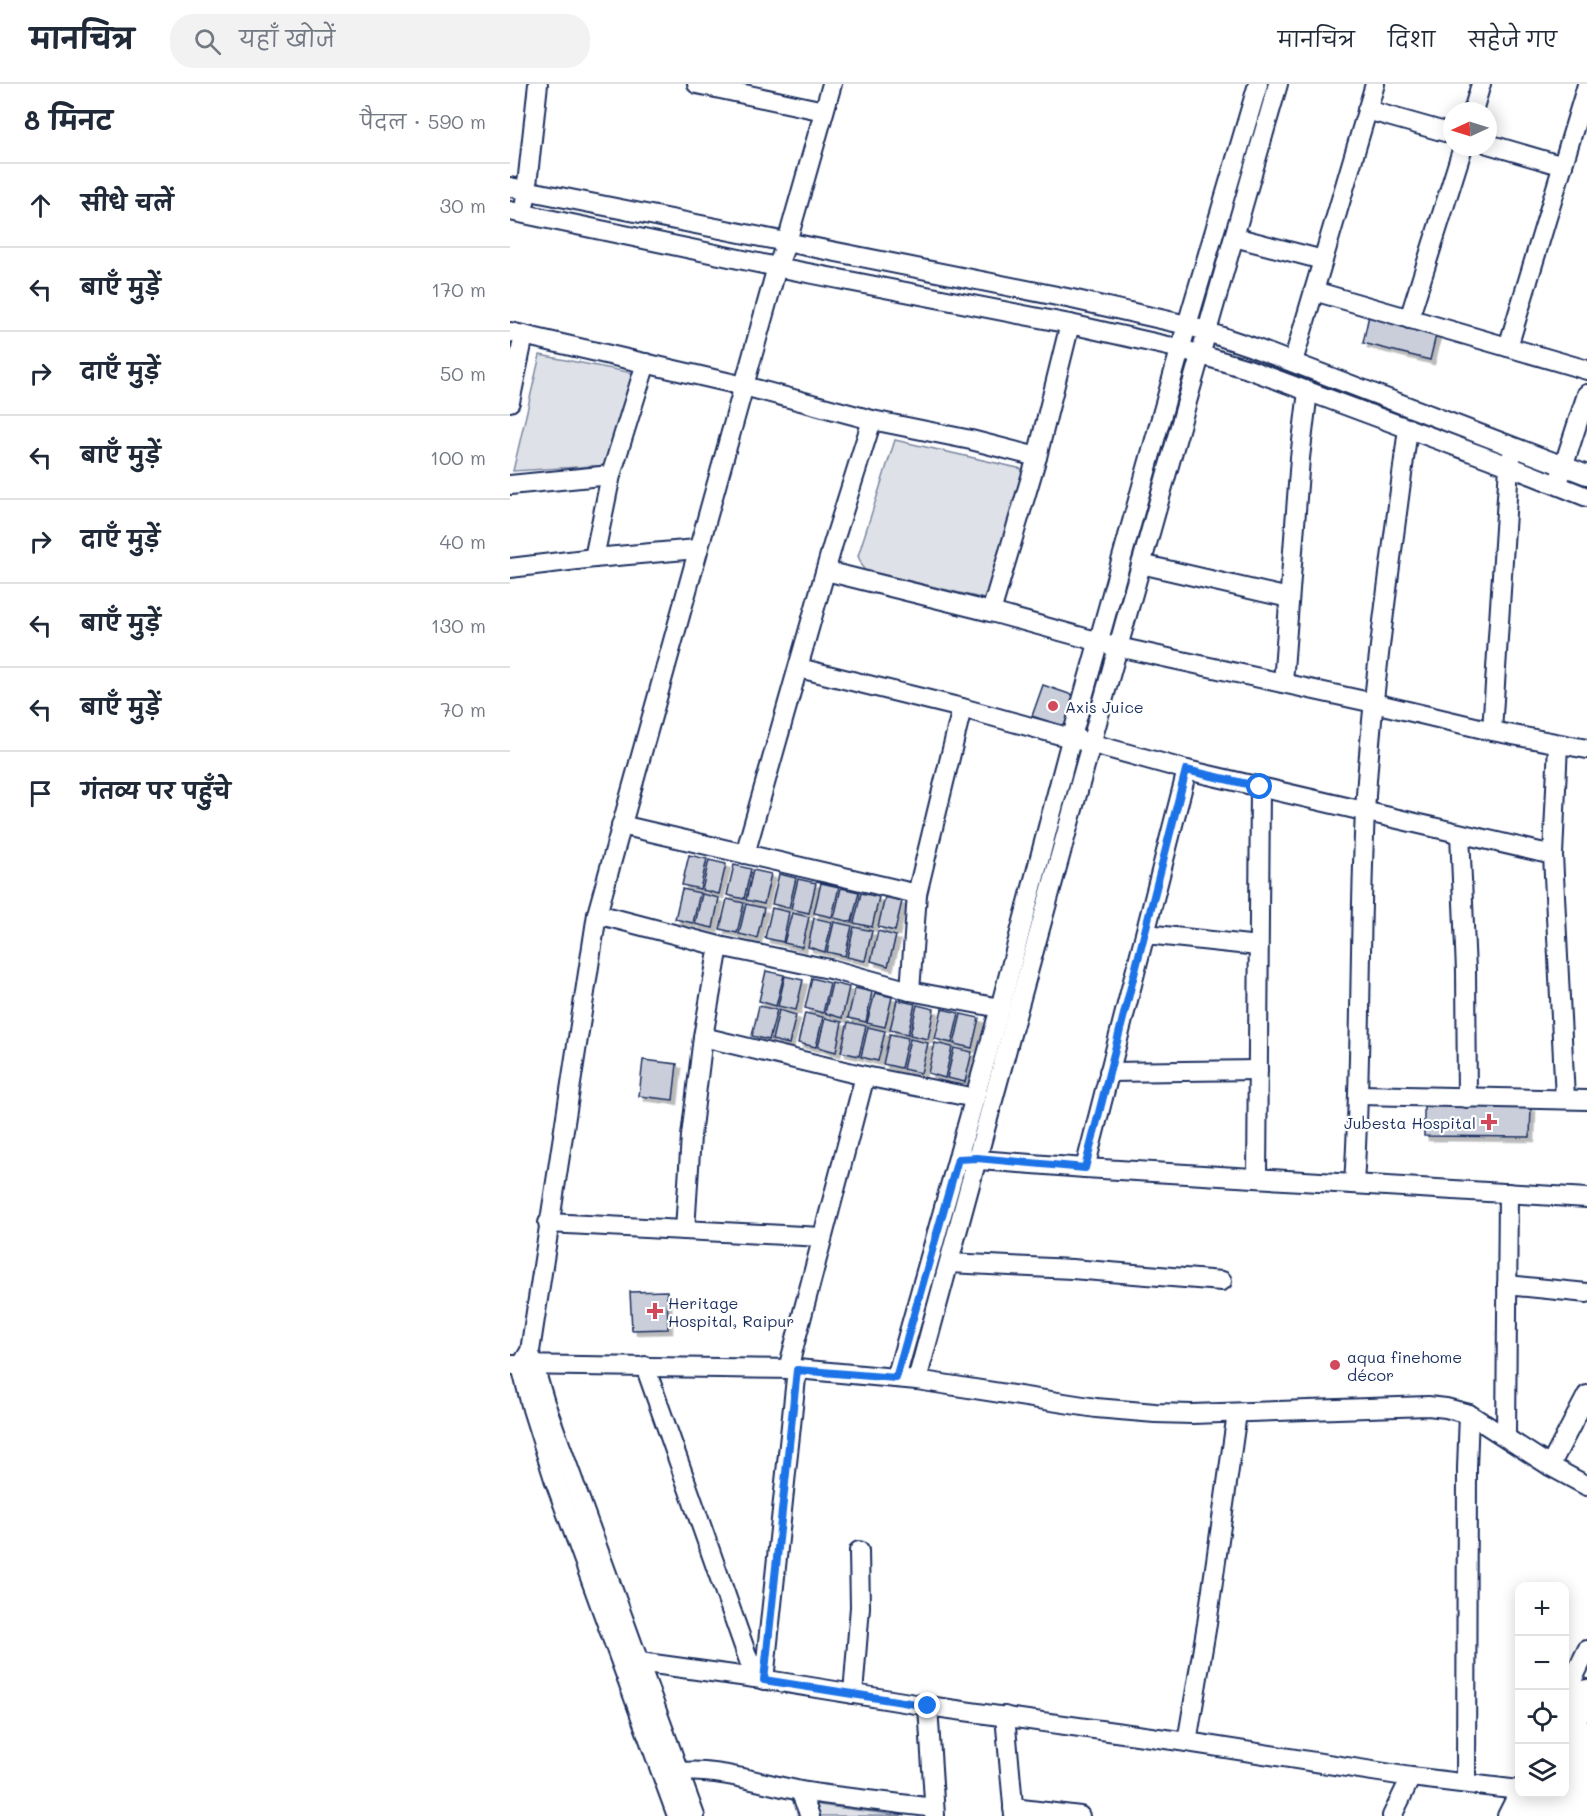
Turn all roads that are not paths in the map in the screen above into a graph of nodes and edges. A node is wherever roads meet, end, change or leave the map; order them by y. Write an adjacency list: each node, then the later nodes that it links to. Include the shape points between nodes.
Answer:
1 (538, 84): 16 (street)
2 (697, 84): 11 (street)
3 (832, 84): 11 (street)
4 (1258, 84): 25 (street)
5 (1278, 84): 18 (street)
6 (1375, 84): 10 (street)
7 (1481, 84): 9 (street)
8 (1587, 85): 15 (street)
9 (1476, 102)
10 (1367, 110): 12 (street); 20 (street)
11 (824, 111): 19 (street)
12 (1443, 131)
13 (1497, 147): 15 (street)
14 (1460, 156): 23 (street)
15 (1563, 166): 28 (street)
16 (518, 189): 17 (street); 19 (street)
17 (517, 212): 21 (street)
18 (1234, 237): 20 (street); 26 (street)
19 (787, 242): 21 (street); 25 (street)
20 (1323, 260): 22 (street)
21 (777, 267): 24 (street); 34 (street)
22 (1314, 291): 23 (street); 31 (street)
23 (1409, 319): 28 (street)
24 (1070, 324): 29 (street); 41 (street)
25 (1187, 325): 26 (street); 29 (street)
26 (1206, 330): 30 (street); 31 (street)
27 (517, 334): 32 (street); 37 (street)
28 (1508, 347): 33 (street)
29 (1181, 349): 30 (street); 56 (street)
30 (1200, 354): 35 (street); 51 (street)
31 (1293, 362): 40 (street)
32 (646, 363): 34 (street); 44 (street)
33 (1587, 369)
34 (744, 386): 38 (street); 49 (street)
35 (1308, 391): 39 (street); 54 (street)
36 (1587, 394): 43 (street)
37 (510, 402)
38 (872, 420): 41 (street); 53 (street)
39 (1407, 428): 42 (street); 60 (street)
40 (1514, 447): 42 (street); 43 (street)
41 (1037, 457): 55 (street)
42 (1509, 466): 47 (street); 62 (street)
43 (1564, 466): 45 (street); 47 (street)
44 (611, 475): 46 (street); 50 (street)
45 (1587, 475)
46 (510, 485)
47 (1558, 485): 48 (street)
48 (1587, 497)
49 (697, 549): 50 (street); 70 (street)
50 (594, 558): 52 (street)
51 (1141, 564): 54 (street); 57 (street)
52 (510, 568)
53 (826, 571): 55 (street); 58 (street)
54 (1289, 598): 59 (street)
55 (991, 612): 56 (street)
56 (1100, 642): 57 (street); 63 (street)
57 (1118, 647): 59 (street); 65 (street)
58 (799, 668): 61 (street); 72 (street)
59 (1283, 683): 60 (street)
60 (1374, 703): 62 (street); 69 (street)
61 (962, 708): 63 (street); 74 (street)
62 (1492, 731): 64 (street)
63 (1071, 740): 65 (street); 80 (street)
64 (1558, 744): 66 (street); 73 (street)
65 (1090, 745): 67 (street); 90 (street)
66 (1587, 749)
67 (1186, 770): 68 (street); 76 (street)
68 (1260, 787): 69 (street); 78 (street)
69 (1365, 812): 71 (street); 85 (street)
70 (621, 825): 72 (street); 75 (street)
71 (1460, 834): 73 (street); 87 (street)
72 (745, 854): 74 (street)
73 (1552, 855): 88 (street)
74 (917, 894): 79 (street)
75 (597, 914): 77 (street); 97 (street)
76 (1146, 934): 78 (street); 83 (street)
77 (719, 946): 79 (street, via 834,970); 81 (street)
78 (1258, 946): 82 (street)
79 (910, 991): 80 (street)
80 (1000, 1008): 86 (street)
81 (703, 1037): 84 (street); 98 (street)
82 (1258, 1070): 83 (street); 93 (street)
83 (1109, 1072): 92 (street)
84 (865, 1076): 86 (street); 99 (street)
85 (1360, 1095): 87 (street); 94 (street)
86 (975, 1098): 91 (street)
87 (1467, 1098): 88 (street)
88 (1565, 1099): 89 (street)
89 (1587, 1100)
90 (977, 1158): 91 (street); 92 (street); 100 (street)
91 (958, 1159): 107 (street)
92 (1085, 1168): 93 (street)
93 (1257, 1178): 94 (street)
94 (1354, 1184): 95 (street)
95 (1508, 1193): 96 (street); 102 (street)
96 (1587, 1198)
97 (548, 1223): 98 (street); 104 (street)
98 (685, 1230): 99 (street)
99 (822, 1237): 106 (street)
100 (948, 1263): 101 (street); 108 (street)
101 (1222, 1281)
102 (1508, 1285): 103 (street); 112 (street)
103 (1587, 1293)
104 (524, 1362): 105 (street); 117 (street, via 531,1409 554,1479)
105 (645, 1366): 106 (street); 118 (street)
106 (792, 1369): 107 (street); 118 (street)
107 (896, 1378): 108 (street)
108 (917, 1380): 110 (street, via 1108,1409)
109 (1587, 1395): 113 (street)
110 (1237, 1413): 111 (street, via 1428,1406); 126 (street, via 1208,1624)
111 (1469, 1414): 112 (street); 130 (street)
112 (1506, 1436): 113 (street)
113 (1550, 1466): 114 (street)
114 (1587, 1486)
115 (859, 1551): 121 (street, via 860,1607)
116 (1587, 1650): 119 (street)
117 (631, 1664): 118 (street); 128 (street)
118 (760, 1679): 121 (street)
119 (1567, 1690)
120 (1587, 1692): 124 (street)
121 (853, 1694): 122 (street)
122 (928, 1706): 123 (street); 135 (street)
123 (1005, 1716): 126 (street); 136 (street)
124 (1569, 1728)
125 (1587, 1738): 127 (highway)
126 (1187, 1742): 129 (street)
127 (1569, 1772)
128 (671, 1775): 132 (street, via 695,1772); 137 (street); 138 (street)
129 (1411, 1777): 130 (street); 141 (street)
130 (1466, 1782): 142 (street, via 1520,1790)
131 (1587, 1785): 145 (highway)
132 (800, 1791): 135 (street); 139 (street)
133 (1535, 1798): 143 (street)
134 (1556, 1798): 144 (highway)
135 (935, 1812)
136 (1014, 1812): 140 (street)
137 (677, 1816)
138 (694, 1816)
139 (810, 1816)
140 (1080, 1816)
141 (1392, 1816)
142 (1507, 1816)
143 (1526, 1816)
144 (1547, 1816)
145 (1571, 1816)

